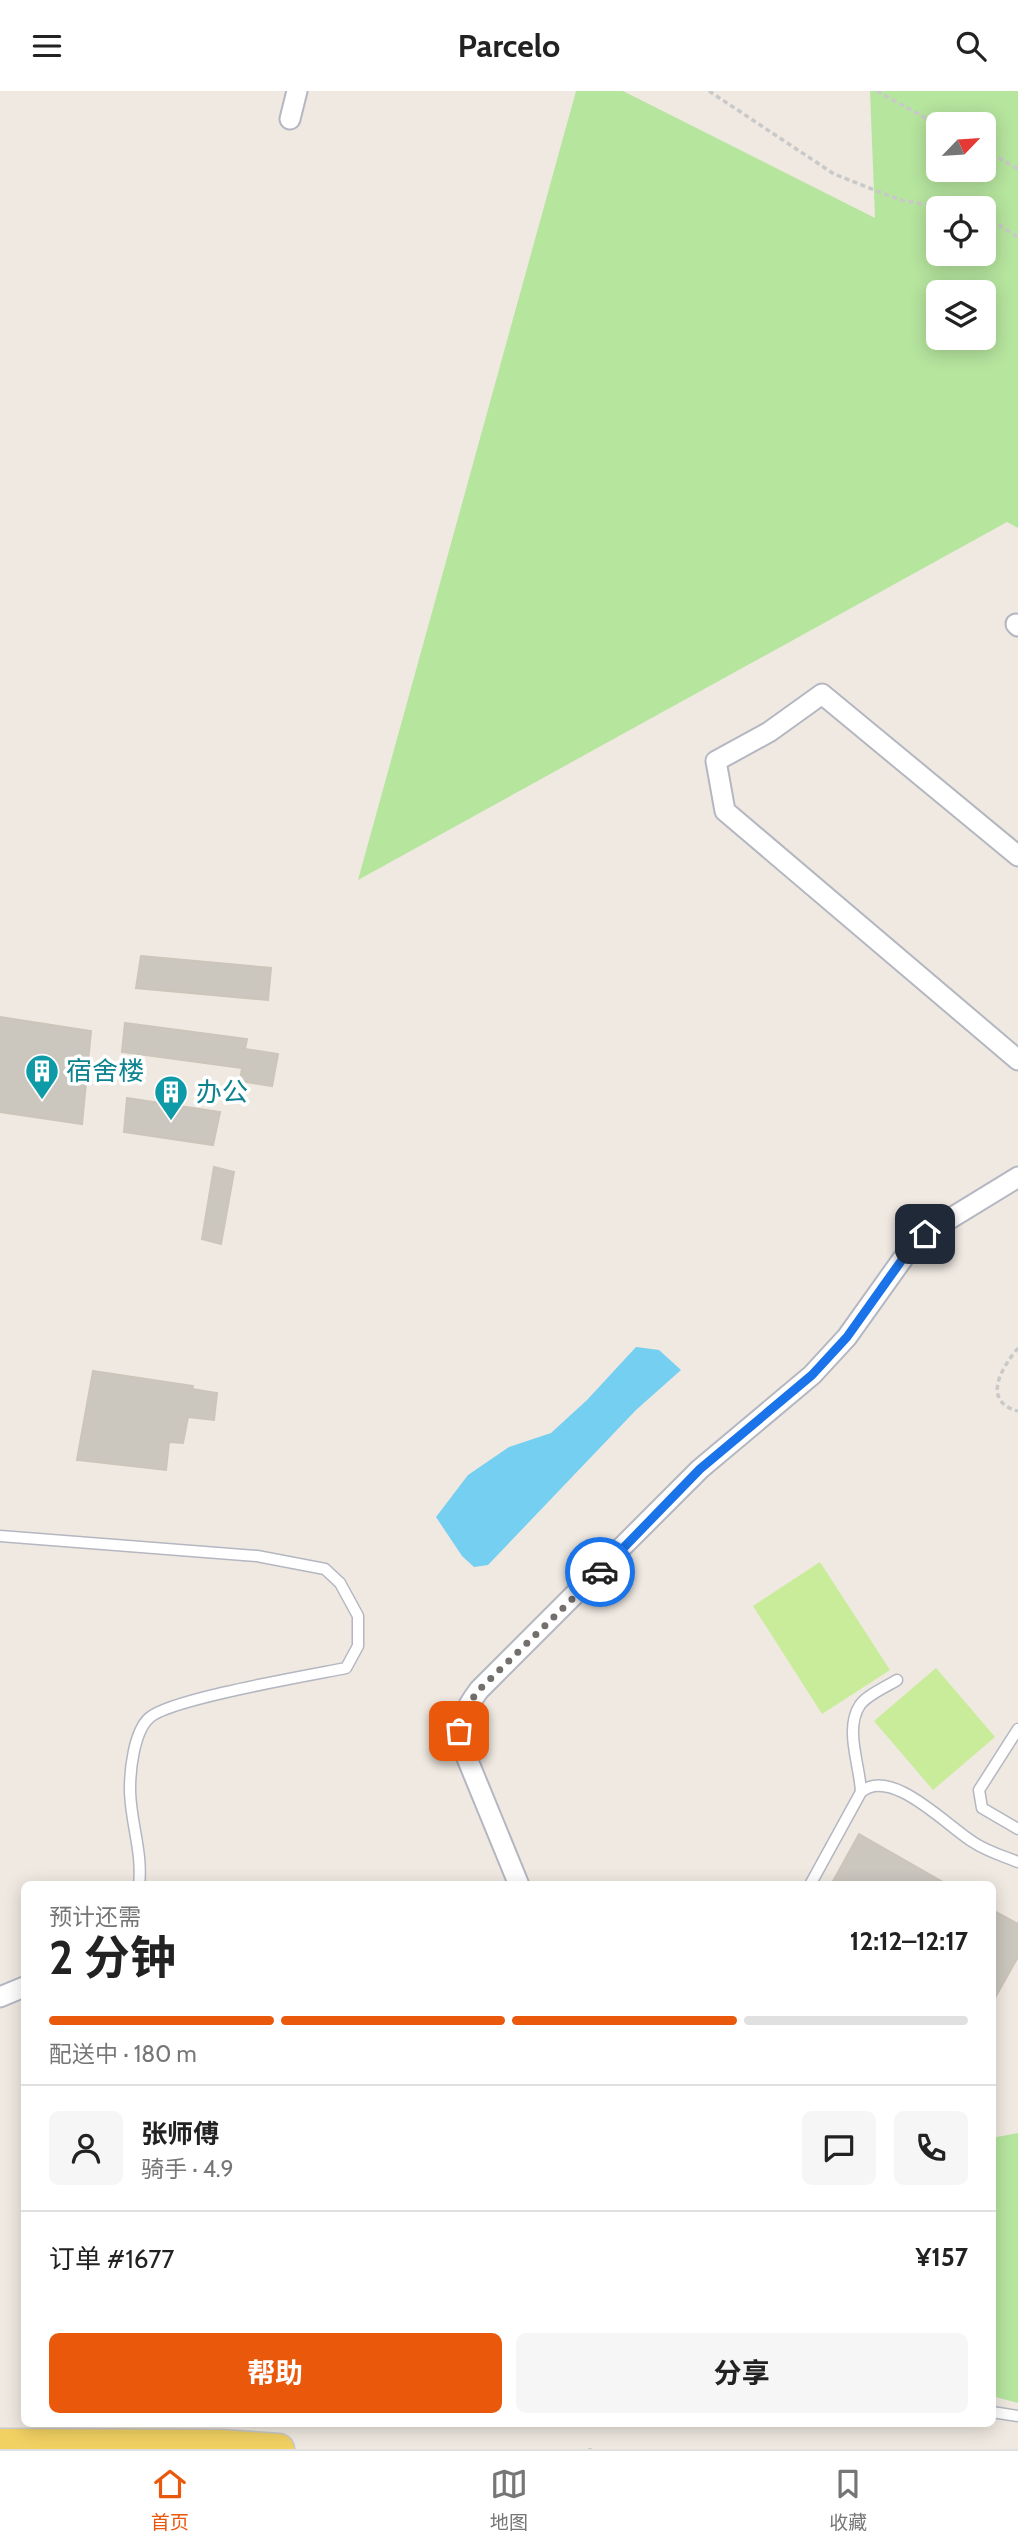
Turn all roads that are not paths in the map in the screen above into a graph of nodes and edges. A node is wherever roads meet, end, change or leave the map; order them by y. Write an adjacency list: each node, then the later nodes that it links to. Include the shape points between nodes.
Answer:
1 (297, 91): 2 (street)
2 (290, 119)
3 (1018, 856): 4 (street, via 822,694 769,732 716,761 725,811)
4 (1018, 1060)
5 (1018, 1177): 13 (street, via 925,1234 847,1337 812,1375 700,1469 464,1710 459,1731 462,1746)
6 (0, 1536): 12 (lane, via 257,1556 325,1569 340,1583 358,1616 358,1646 346,1668 177,1705 150,1716 135,1749 130,1789)
7 (897, 1680): 9 (lane, via 861,1703 854,1720)
8 (1018, 1729): 10 (lane, via 979,1790 982,1808)
9 (861, 1792): 11 (lane, via 886,1784 974,1843); 14 (lane)
10 (1018, 1829)
11 (1018, 1862)
12 (140, 1881)
13 (517, 1881)
14 (812, 1881)
15 (21, 1988): 16 (street)
16 (0, 1997)
17 (996, 2413): 18 (lane)
18 (1018, 2416)
19 (0, 2444): 20 (main road)
20 (279, 2449)

